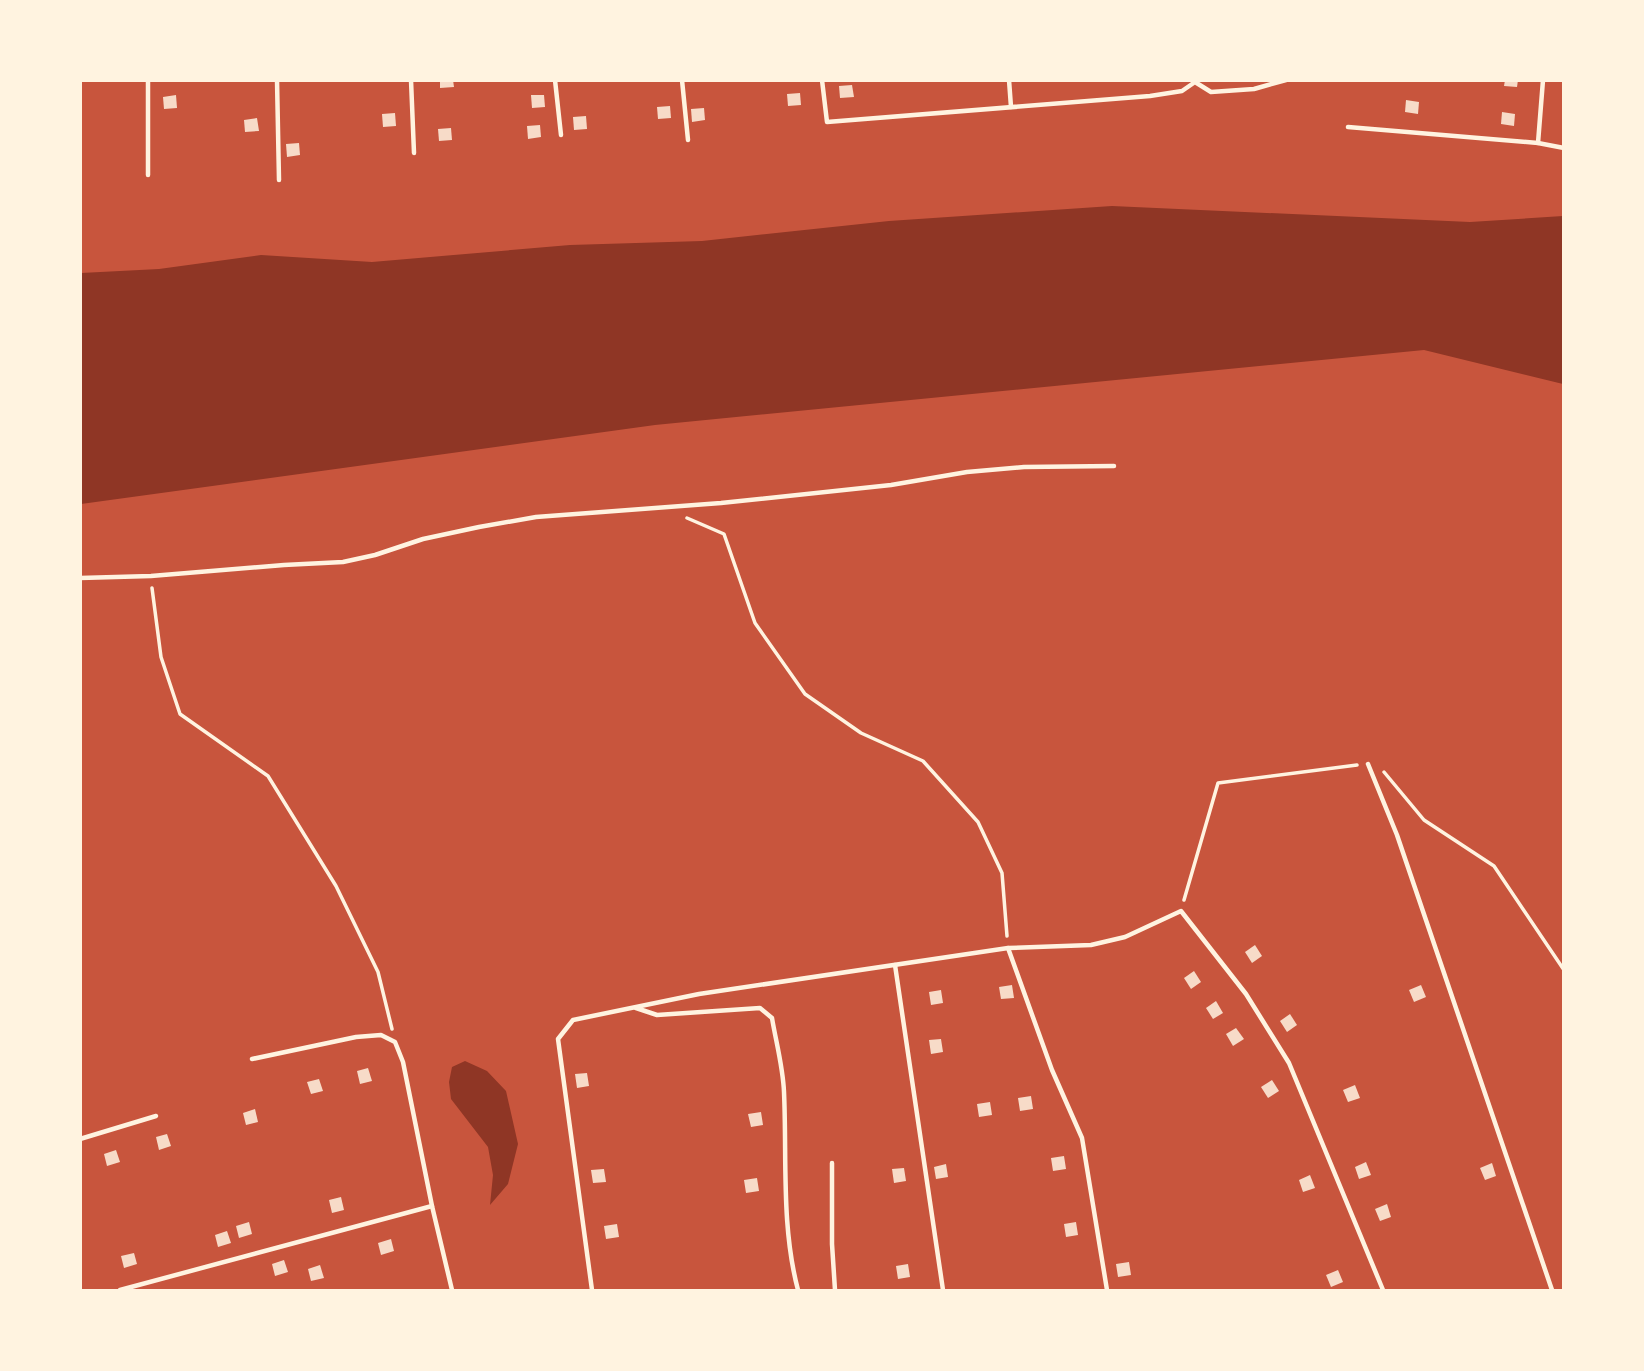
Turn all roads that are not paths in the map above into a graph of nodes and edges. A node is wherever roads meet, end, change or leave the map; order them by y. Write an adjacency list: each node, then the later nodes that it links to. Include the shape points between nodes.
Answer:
1 (148, 80): 18 (lane)
2 (277, 80): 19 (lane)
3 (411, 80): 17 (lane)
4 (555, 80): 13 (lane)
5 (682, 80): 14 (lane)
6 (822, 80): 11 (lane, via 827,122)
7 (1009, 80): 11 (lane)
8 (1286, 80): 10 (lane, via 1254,89 1211,92)
9 (1543, 80): 15 (lane)
10 (1195, 81): 11 (lane, via 1182,91 1150,96)
11 (1011, 107)
12 (1348, 127): 15 (lane)
13 (561, 135)
14 (688, 140)
15 (1538, 144): 16 (lane)
16 (1563, 148)
17 (414, 153)
18 (148, 175)
19 (279, 180)
20 (1114, 466): 21 (lane, via 967,472 734,502 536,517 423,539 344,562)
21 (80, 578)
22 (1368, 764): 39 (lane)
23 (1008, 948): 24 (lane); 37 (lane, via 1082,1138); 38 (lane, via 1091,945 1125,937 1181,911 1246,994 1289,1063)
24 (895, 965): 25 (lane); 36 (lane)
25 (635, 1008): 33 (lane, via 573,1020 558,1039); 34 (lane, via 657,1015 760,1008 772,1018 784,1089 791,1263)
26 (252, 1059): 30 (lane, via 356,1037 381,1035 396,1042)
27 (156, 1116): 28 (lane)
28 (80, 1139)
29 (832, 1163): 35 (lane)
30 (432, 1206): 31 (lane); 32 (lane)
31 (120, 1290)
32 (452, 1290)
33 (592, 1290)
34 (797, 1290)
35 (835, 1290)
36 (943, 1290)
37 (1107, 1290)
38 (1383, 1290)
39 (1552, 1290)

